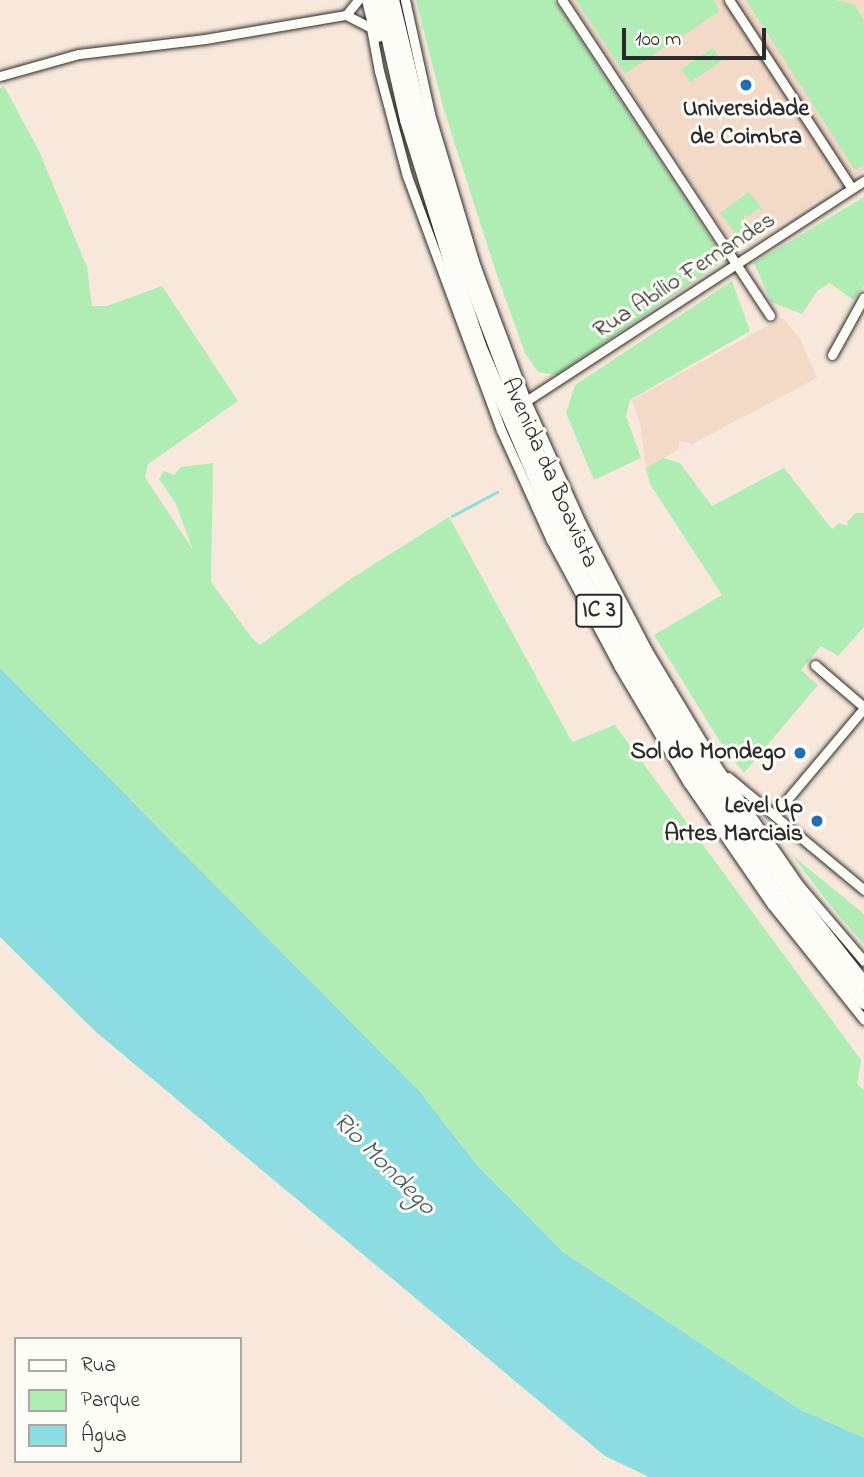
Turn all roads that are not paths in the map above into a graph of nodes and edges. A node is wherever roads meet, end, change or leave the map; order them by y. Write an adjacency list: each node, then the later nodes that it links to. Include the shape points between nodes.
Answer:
1 (358, 0): 8 (street)
2 (367, 0): 9 (street, Avenida da Boavista); 10 (highway, via 378,37)
3 (380, 0): 10 (highway, Avenida da Boavista / IC 3)
4 (392, 0): 10 (highway, Avenida da Boavista / IC 3)
5 (403, 0): 10 (highway, via 408,44); 18 (street, Avenida da Boavista, via 452,191)
6 (562, 0): 14 (street)
7 (729, 0): 13 (street)
8 (346, 15): 9 (street); 11 (street, via 79,54)
9 (371, 28): 27 (street, Avenida da Boavista, via 407,176 497,418 551,540 688,783 772,905)
10 (400, 66): 25 (highway, Avenida da Boavista / IC 3, via 471,282 534,446 572,528 639,656 707,771 790,891); 26 (highway, Avenida da Boavista / IC 3, via 422,173 480,346 560,535 627,662 696,778 780,899)
11 (0, 76)
12 (864, 181): 13 (street, Rua Abílio Fernandes)
13 (852, 189): 14 (street, Rua Abílio Fernandes)
14 (736, 265): 16 (street); 18 (street, Rua Abílio Fernandes)
15 (864, 297): 17 (street)
16 (770, 316)
17 (832, 355)
18 (526, 401): 21 (street, Avenida da Boavista, via 617,595)
19 (815, 665): 20 (street)
20 (864, 707): 22 (street)
21 (718, 768): 22 (street); 24 (street, Avenida da Boavista, via 799,885)
22 (774, 816): 23 (street)
23 (864, 890)
24 (864, 961)
25 (864, 984)
26 (864, 1002)
27 (864, 1020)

